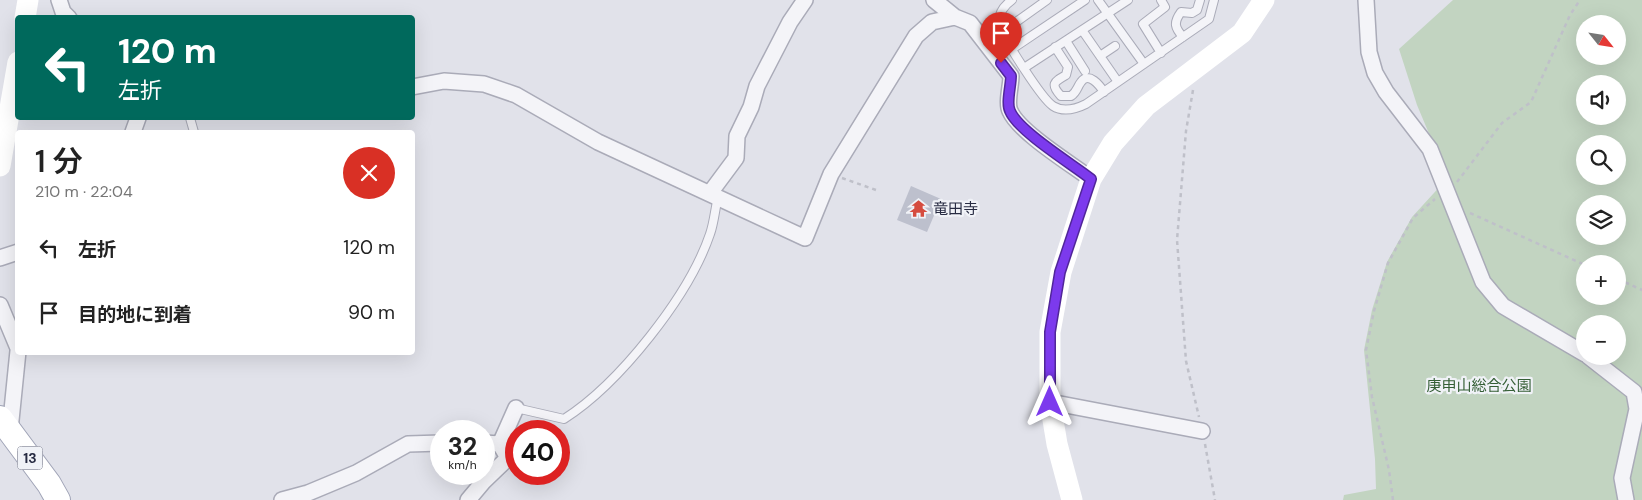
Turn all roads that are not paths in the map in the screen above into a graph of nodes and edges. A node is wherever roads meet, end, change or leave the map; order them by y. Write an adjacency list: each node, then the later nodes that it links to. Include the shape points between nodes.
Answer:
1 (28, 0): 16 (street)
2 (59, 0): 17 (street)
3 (805, 0): 37 (street, via 757,86 752,107 737,136 736,158)
4 (934, 0): 18 (street)
5 (1012, 0): 20 (lane, via 1000,13 998,22)
6 (1047, 0): 20 (lane)
7 (1085, 0): 25 (lane)
8 (1098, 0): 15 (lane)
9 (1128, 0): 15 (lane)
10 (1161, 0): 26 (lane, via 1166,7 1143,24)
11 (1200, 0): 21 (lane, via 1197,10 1182,12 1176,20 1176,28)
12 (1214, 0): 21 (lane, via 1210,19)
13 (1264, 0): 36 (street, via 1242,33 1146,106 1113,143)
14 (1366, 0): 42 (street, via 1369,52 1375,73 1430,149 1483,282 1504,306)
15 (1108, 14): 19 (lane); 28 (lane)
16 (26, 15)
17 (66, 15)
18 (955, 18): 30 (street, via 970,23); 37 (street, via 932,22 916,36 831,174 805,238)
19 (1082, 30): 22 (lane); 27 (lane)
20 (1002, 32): 25 (lane)
21 (1183, 37): 26 (lane)
22 (1066, 41): 24 (lane); 29 (lane)
23 (1115, 46): 27 (lane)
24 (1056, 48): 30 (lane); 34 (lane, via 1068,67 1066,75 1055,82 1056,91 1061,96 1072,96 1081,81 1086,79 1098,82)
25 (1012, 49): 30 (lane)
26 (1161, 53): 28 (lane)
27 (1100, 56): 32 (lane)
28 (1144, 64): 32 (lane)
29 (1085, 71)
30 (1018, 72): 34 (lane, via 1051,105 1059,108 1076,109); 36 (street, via 1009,110 1016,122)
31 (15, 79): 35 (street)
32 (1118, 82): 34 (lane)
33 (415, 87): 37 (street, via 444,81 484,84 516,95 598,142)
34 (1104, 92)
35 (0, 166)
36 (1091, 179): 45 (street, via 1060,272 1050,332)
37 (714, 195): 46 (lane, via 711,233 698,263 679,296 631,358 580,408 564,418)
38 (15, 253): 39 (street)
39 (0, 258)
40 (0, 305): 41 (street)
41 (15, 342)
42 (1576, 349)
43 (17, 355): 47 (street)
44 (1600, 365): 56 (street, via 1634,392 1637,409 1622,478)
45 (1050, 402): 48 (street); 55 (street)
46 (516, 408): 51 (street)
47 (5, 424): 52 (main road, 13)
48 (1202, 430)
49 (430, 443): 53 (street, via 408,444 356,473)
50 (495, 444): 51 (street)
51 (500, 444): 54 (street, via 508,458)
52 (58, 500)
53 (282, 500)
54 (468, 500)
55 (1072, 500)
56 (1626, 500)

